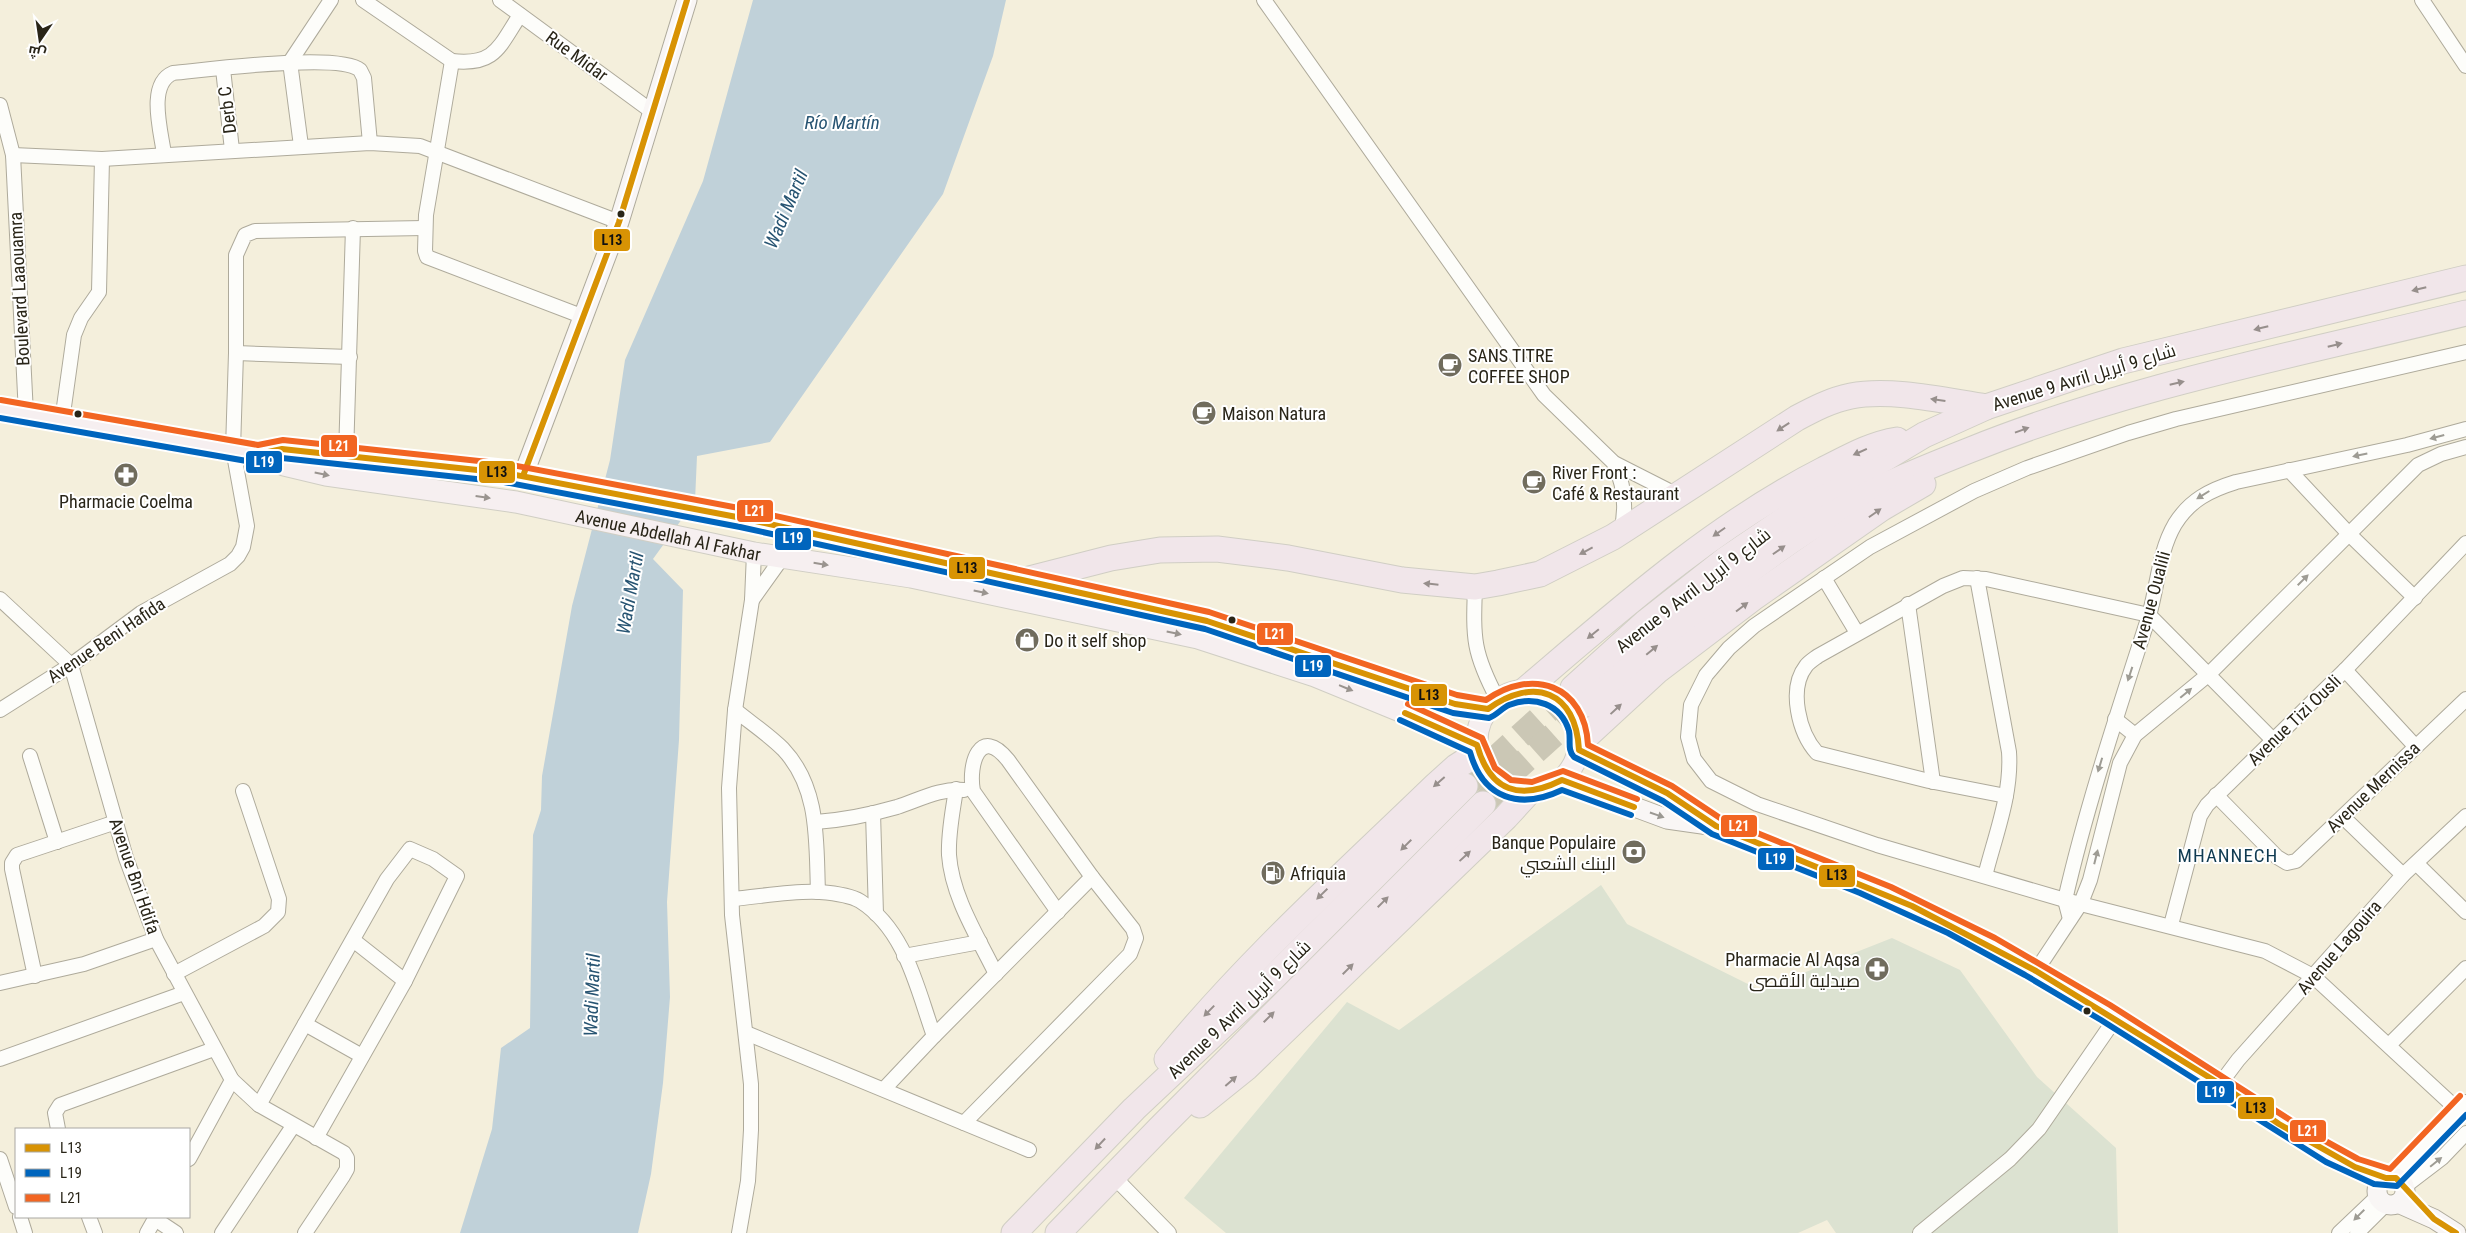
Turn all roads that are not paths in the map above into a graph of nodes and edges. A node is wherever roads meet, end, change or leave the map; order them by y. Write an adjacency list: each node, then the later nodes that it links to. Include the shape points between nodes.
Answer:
1 (331, 0): 9 (street)
2 (363, 0): 8 (street)
3 (500, 0): 7 (street, Rue Midar)
4 (687, 0): 13 (street)
5 (1264, 0): 42 (street, via 1526,371 1564,416)
6 (2422, 0): 10 (street)
7 (520, 15): 8 (street, via 497,51 483,60); 13 (street, Rue Midar)
8 (452, 61): 17 (street)
9 (290, 62): 11 (street); 14 (street, via 349,64 360,70 364,78); 15 (street)
10 (2466, 66)
11 (223, 69): 16 (street, Derb C); 18 (street, via 166,76 157,92)
12 (0, 105): 19 (street, Boulevard Laaouamra)
13 (654, 113): 21 (street)
14 (370, 143): 15 (street); 17 (street, via 420,146)
15 (301, 146): 16 (street)
16 (232, 150): 18 (street)
17 (436, 151): 21 (street); 23 (street)
18 (164, 154): 20 (street)
19 (13, 155): 20 (street); 32 (street, Boulevard Laaouamra)
20 (102, 158): 33 (street, via 99,292 80,318 74,335)
21 (619, 222): 26 (street)
22 (353, 228): 23 (street); 28 (street, via 255,231 245,235 236,254); 29 (street)
23 (424, 228): 26 (street, via 424,251 432,260)
24 (2466, 278): 30 (highway, Avenue 9 Avril شارع 9 أبريل, one-way to 30, via 2123,361)
25 (2466, 313): 37 (highway, Avenue 9 Avril شارع 9 أبريل, one-way to 25, via 2140,391)
26 (584, 317): 45 (street)
27 (2466, 352): 52 (street, via 2176,419 2068,453 1999,479 1945,505 1870,547)
28 (236, 353): 29 (street); 39 (street)
29 (350, 356): 41 (street)
30 (1986, 408): 35 (highway, Avenue 9 Avril شارع 9 أبريل); 46 (highway, one-way to 46, via 1886,395 1843,398 1797,418)
31 (0, 409): 32 (main road, Avenue Abdellah Al Fakhar)
32 (26, 414): 33 (main road, Avenue Abdellah Al Fakhar)
33 (62, 420): 39 (main road, Avenue Abdellah Al Fakhar)
34 (2466, 429): 36 (street, Avenue Oualili, one-way to 36)
35 (1924, 435): 37 (highway, Avenue 9 Avril شارع 9 أبريل, one-way to 37, via 1794,513 1726,559 1646,622 1580,696 1800,536 1869,494); 65 (highway, one-way to 65, via 1890,441 1861,451 1775,495 1718,532)
36 (2407, 445): 43 (street); 44 (street, Avenue Oualili, one-way to 44)
37 (1976, 447): 73 (highway, one-way to 37, via 1657,671 1753,598 1882,508 1966,460)
38 (2466, 447): 43 (street, via 2440,454)
39 (233, 449): 40 (main road, Avenue Abdellah Al Fakhar); 62 (street, Avenue Beni Hafida, via 247,526 238,556 230,564 140,613)
40 (260, 454): 41 (main road, Avenue Abdellah Al Fakhar, via 282,450); 50 (main road, Avenue Abdellah Al Fakhar, one-way to 50, via 284,465 326,475 516,502)
41 (346, 455): 45 (main road, Avenue Abdellah Al Fakhar)
42 (1614, 464): 46 (street); 47 (street, via 1625,496)
43 (2418, 466): 48 (street)
44 (2289, 470): 48 (street); 60 (street, Avenue Oualili, one-way to 60, via 2221,487 2197,499 2185,511 2163,551)
45 (523, 476): 54 (main road, Avenue Abdellah Al Fakhar, via 742,518)
46 (1678, 495): 47 (highway)
47 (1621, 531): 55 (highway, one-way to 55, via 1540,574)
48 (2349, 534): 56 (street); 64 (street, one-way to 48)
49 (2466, 543): 56 (street, Avenue Tizi Ousli)
50 (746, 551): 51 (main road, Avenue Abdellah Al Fakhar); 58 (street)
51 (782, 558): 58 (street); 75 (main road, Avenue Abdellah Al Fakhar, one-way to 75, via 911,577 1198,638 1315,676 1432,724)
52 (1824, 578): 61 (street); 96 (street, via 1754,626 1706,675 1690,705 1688,737 1694,759 1711,781 1757,804 1877,845)
53 (1977, 578): 59 (street, via 1953,581); 60 (street); 85 (street, via 2009,752)
54 (1026, 580): 55 (highway, one-way to 54, via 1402,580 1288,558 1217,549 1160,550 1111,558); 67 (main road, Avenue Abdellah Al Fakhar, via 1207,621 1455,704)
55 (1475, 587): 67 (street, via 1473,631 1476,652)
56 (2415, 598): 63 (street, Avenue Tizi Ousli)
57 (0, 599): 62 (street)
58 (752, 600): 69 (street)
59 (1908, 604): 61 (street); 78 (street)
60 (2149, 615): 64 (street); 70 (street, Avenue Oualili, one-way to 70)
61 (1858, 633): 78 (street, via 1818,656 1802,674 1797,687 1800,715 1809,744 1817,754)
62 (71, 665): 68 (street, Avenue Beni Hafida); 90 (street, Avenue Bni Hdifa)
63 (2345, 670): 72 (street, Avenue Tizi Ousli); 74 (street)
64 (2209, 674): 71 (street, one-way to 64); 72 (street)
65 (1525, 690): 67 (main road, via 1511,693); 73 (main road, via 1547,694 1568,708 1575,719)
66 (2466, 700): 74 (street, Avenue Mernissa)
67 (1493, 704): 75 (main road, via 1478,732)
68 (0, 710)
69 (735, 710): 91 (street, via 783,749 798,768 809,791); 99 (street, via 729,788)
70 (2115, 719): 71 (street); 100 (street, Avenue Oualili, one-way to 100)
71 (2135, 735): 101 (street, one-way to 71, via 2120,763)
72 (2274, 741): 84 (street, Avenue Tizi Ousli)
73 (1580, 746): 77 (main road, via 1570,772); 92 (street, via 1670,793 1698,810)
74 (2416, 746): 89 (street, Avenue Mernissa)
75 (1478, 749): 83 (main road, via 1486,770 1494,779 1504,787); 133 (highway, one-way to 133, via 1436,785 1257,960 1167,1059)
76 (30, 756): 93 (street)
77 (1562, 780): 83 (main road, via 1546,790); 92 (street, one-way to 92, via 1667,819)
78 (1934, 782): 85 (street)
79 (1465, 786): 133 (highway, Avenue 9 Avril شارع 9 أبريل, one-way to 133, via 1272,979)
80 (956, 789): 82 (street); 87 (street); 109 (street, via 949,855 954,880)
81 (243, 791): 113 (street, via 280,900 278,912 264,926)
82 (973, 791): 97 (street, via 971,781 978,753 984,746 995,747 1008,760); 102 (street)
83 (1528, 793): 136 (highway, one-way to 83, via 1215,1095 1246,1068)
84 (2216, 795): 89 (street, Avenue Mernissa, via 2286,863 2296,860); 106 (street, Avenue Tizi Ousli, via 2200,816)
85 (2006, 796): 96 (street)
86 (1483, 804): 136 (highway, Avenue 9 Avril شارع 9 أبريل, one-way to 86)
87 (874, 813): 91 (street); 104 (street)
88 (2466, 816): 94 (street, Avenue Lagouira)
89 (2343, 817): 95 (street)
90 (116, 822): 93 (street); 107 (street, Avenue Bni Hdifa)
91 (816, 822): 98 (street)
92 (1716, 826): 112 (street, via 1912,906)
93 (57, 842): 115 (street, via 17,855 12,863)
94 (2417, 864): 95 (street, Avenue Lagouira); 103 (street)
95 (2403, 875): 116 (street, Avenue Lagouira)
96 (1985, 876): 100 (street)
97 (1092, 877): 102 (street); 134 (street, via 1133,929 1135,946)
98 (818, 892): 99 (street); 104 (street, via 859,900)
99 (732, 899): 122 (street)
100 (2065, 900): 101 (street); 105 (street, Avenue Oualili)
101 (2081, 903): 105 (street); 106 (street)
102 (1058, 912): 114 (street)
103 (2466, 912)
104 (876, 914): 110 (street, via 896,938)
105 (2070, 920): 112 (street)
106 (2171, 925): 116 (street, via 2265,951)
107 (156, 939): 113 (street, Avenue Bni Hdifa); 115 (street, via 84,964)
108 (353, 940): 117 (street); 117 (street, via 388,879 410,849 433,859 456,876); 121 (street)
109 (980, 942): 110 (street); 114 (street)
110 (904, 956): 123 (street)
111 (2466, 968): 124 (street)
112 (2036, 971): 120 (street)
113 (174, 974): 119 (street, Avenue Bni Hdifa)
114 (996, 974): 123 (street)
115 (35, 976): 118 (street)
116 (2313, 976): 124 (street); 129 (street, Avenue Lagouira)
117 (405, 981): 126 (street)
118 (0, 983)
119 (184, 993): 125 (street, Avenue Bni Hdifa); 127 (street)
120 (2115, 1019): 129 (street); 159 (street, via 2040,1129 2010,1159)
121 (305, 1024): 126 (street); 131 (street)
122 (746, 1033): 130 (street); 155 (street, via 752,1130)
123 (934, 1036): 130 (street)
124 (2389, 1046): 132 (street)
125 (214, 1048): 128 (street, Avenue Bni Hdifa); 137 (street, via 60,1105 55,1113)
126 (362, 1056): 139 (street)
127 (0, 1059)
128 (232, 1080): 131 (street, Avenue Bni Hdifa); 141 (street)
129 (2220, 1084): 144 (street, via 2279,1124)
130 (884, 1089): 134 (street)
131 (259, 1104): 135 (street, Avenue Bni Hdifa)
132 (2462, 1106): 144 (street)
133 (1134, 1109): 156 (highway, Avenue 9 Avril شارع 9 أبريل, one-way to 156)
134 (964, 1123): 140 (street)
135 (293, 1126): 139 (street, Avenue Bni Hdifa); 153 (street)
136 (1161, 1127): 143 (highway, Avenue 9 Avril شارع 9 أبريل)
137 (58, 1128)
138 (2466, 1133): 144 (street, one-way to 138, via 2442,1158)
139 (316, 1138): 154 (street, Avenue Bni Hdifa, via 344,1153 348,1163 343,1176)
140 (1029, 1150)
141 (190, 1157)
142 (0, 1160): 145 (street)
143 (1114, 1177): 157 (highway, Avenue 9 Avril شارع 9 أبريل); 158 (street)
144 (2391, 1191): 160 (street, one-way to 160); 161 (street); 162 (street)
145 (15, 1204)
146 (20, 1218): 149 (street)
147 (89, 1218): 150 (street)
148 (156, 1218): 151 (street); 152 (street)
149 (25, 1233)
150 (94, 1233)
151 (147, 1233)
152 (176, 1233)
153 (222, 1233)
154 (305, 1233)
155 (739, 1233)
156 (1014, 1233)
157 (1058, 1233)
158 (1169, 1233)
159 (1920, 1233)
160 (2339, 1233)
161 (2357, 1233)
162 (2456, 1233)

